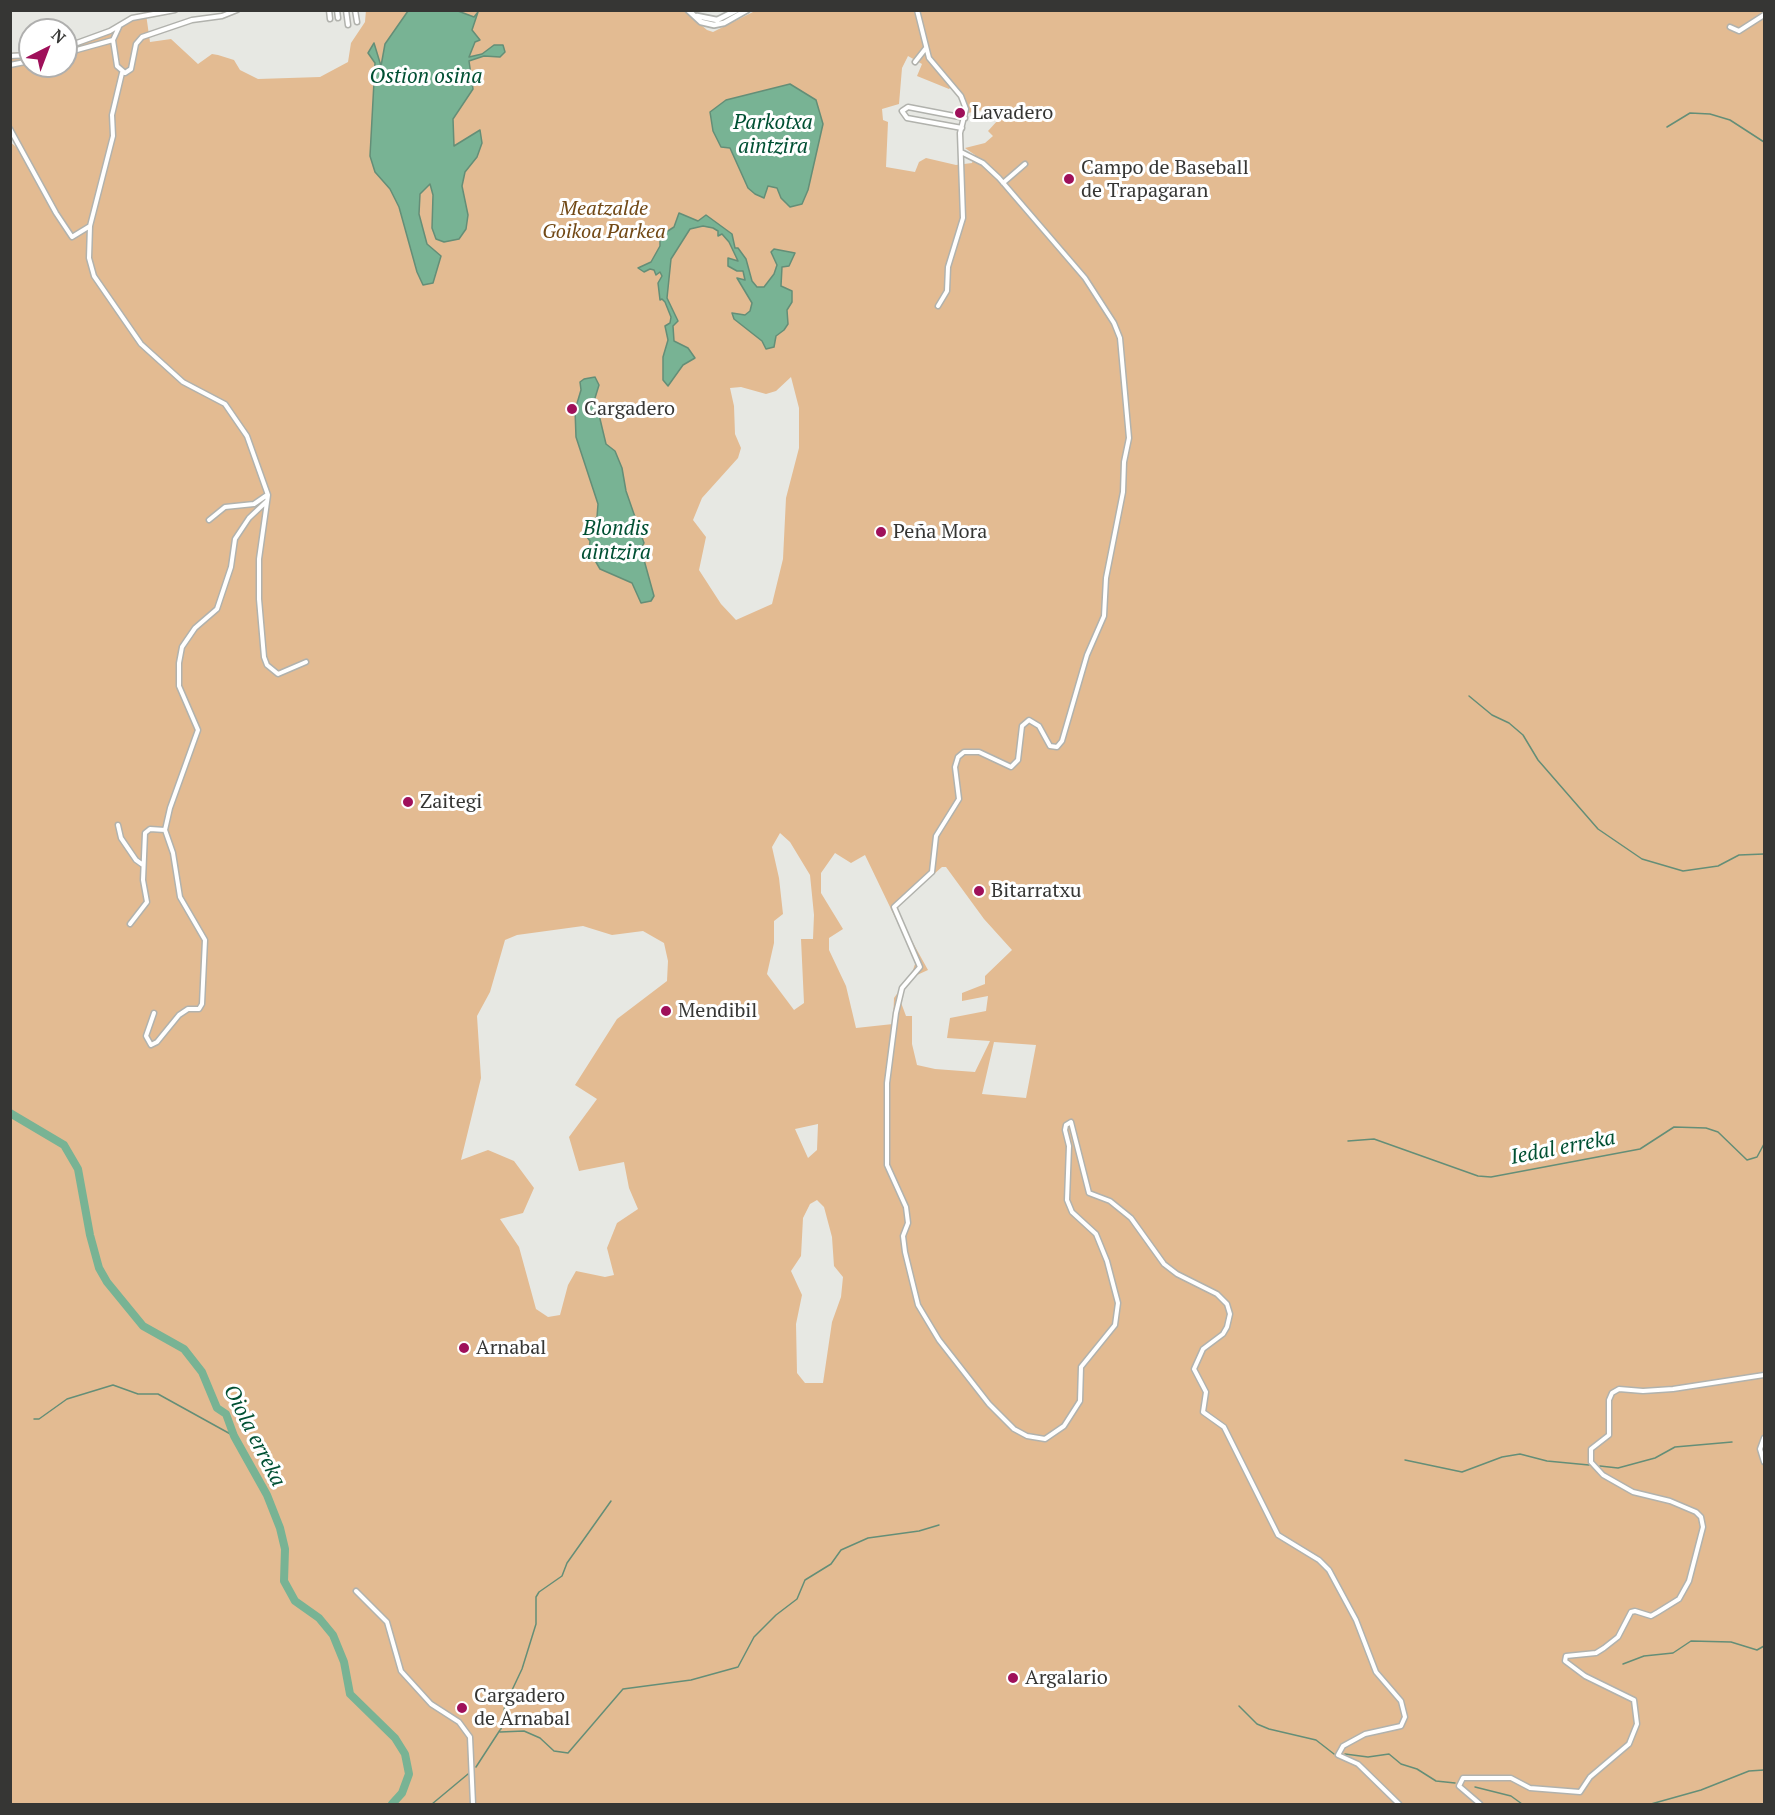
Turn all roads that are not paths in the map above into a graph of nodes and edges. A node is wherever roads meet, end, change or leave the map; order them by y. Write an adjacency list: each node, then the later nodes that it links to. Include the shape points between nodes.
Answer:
1 (175, 10): 11 (street)
2 (237, 10): 24 (street, via 142,37 136,44 129,72)
3 (329, 10): 14 (street)
4 (337, 10): 13 (street)
5 (346, 10): 16 (street)
6 (355, 10): 15 (street)
7 (737, 10): 10 (street, via 711,21)
8 (747, 10): 10 (street, via 714,25 701,22)
9 (917, 10): 21 (street)
10 (689, 11)
11 (165, 12): 17 (street, via 132,18)
12 (1764, 15): 18 (street, via 1739,31)
13 (338, 18)
14 (330, 19)
15 (357, 22)
16 (348, 25)
17 (120, 26): 19 (street); 20 (street)
18 (1730, 27)
19 (113, 40): 22 (street); 24 (street)
20 (78, 42)
21 (926, 48): 23 (street); 25 (street, via 935,67 961,96)
22 (78, 50)
23 (915, 62)
24 (122, 73): 31 (street, via 112,115 113,135)
25 (965, 118): 26 (street); 26 (street, via 908,107 902,111 907,118)
26 (962, 128): 28 (street)
27 (10, 129): 31 (street, via 71,238)
28 (961, 152): 30 (street, via 983,163); 32 (street, via 963,218 948,267 947,291)
29 (1024, 164): 30 (street)
30 (1003, 183): 46 (street, via 1085,278 1118,330 1128,422 1124,482 1106,578 1104,616 1087,655 1062,741 1057,747 1050,746 1039,726 1029,720 1022,726 1018,760 1011,767 978,752 958,756 955,767 959,799 936,836 932,872 894,907 920,967 902,988 887,1083 887,1165 906,1208 904,1252 922,1315 987,1401 1014,1430 1027,1436 1045,1439 1065,1426 1080,1401 1081,1367 1115,1325 1118,1304 1096,1234 1072,1212 1067,1200 1069,1146 1065,1130 1068,1122 1073,1125 1089,1193 1110,1201 1131,1218 1164,1264 1217,1294 1227,1304 1227,1327 1203,1348 1195,1364 1196,1376 1206,1392 1203,1412 1224,1427 1278,1535 1329,1570 1356,1620 1376,1672 1401,1701 1405,1717 1401,1726 1365,1734 1343,1746 1338,1755 1358,1764)
31 (90, 226): 33 (street, via 90,264 98,284 159,363 183,382 225,404 247,436)
32 (938, 306)
33 (268, 497): 34 (street, via 254,504 225,507); 35 (street, via 259,559 264,657 278,674); 37 (street, via 235,538 231,567 217,609 195,628 182,647 179,686 198,730)
34 (208, 520)
35 (306, 662)
36 (118, 825): 38 (street, via 121,838)
37 (165, 830): 38 (street, via 147,830); 40 (street, via 180,897 205,940 199,1009 188,1009 178,1015 151,1045 146,1036)
38 (143, 865): 39 (street, via 147,902)
39 (130, 924)
40 (154, 1013)
41 (1764, 1375): 47 (street, via 1643,1391 1619,1389 1612,1393 1609,1436 1591,1449 1592,1462 1604,1475 1633,1492 1670,1501 1701,1517 1703,1527 1689,1581 1679,1599 1651,1616 1631,1612 1618,1636 1596,1653 1566,1656 1565,1660 1586,1676 1634,1700 1637,1724 1629,1744 1590,1778 1580,1792 1530,1788 1511,1778 1463,1778 1459,1786)
42 (1764, 1438): 43 (street, via 1760,1449)
43 (1764, 1462)
44 (356, 1591): 45 (street, via 387,1622 401,1671 430,1704 459,1722 470,1737)
45 (473, 1804)
46 (1399, 1804)
47 (1480, 1804)

